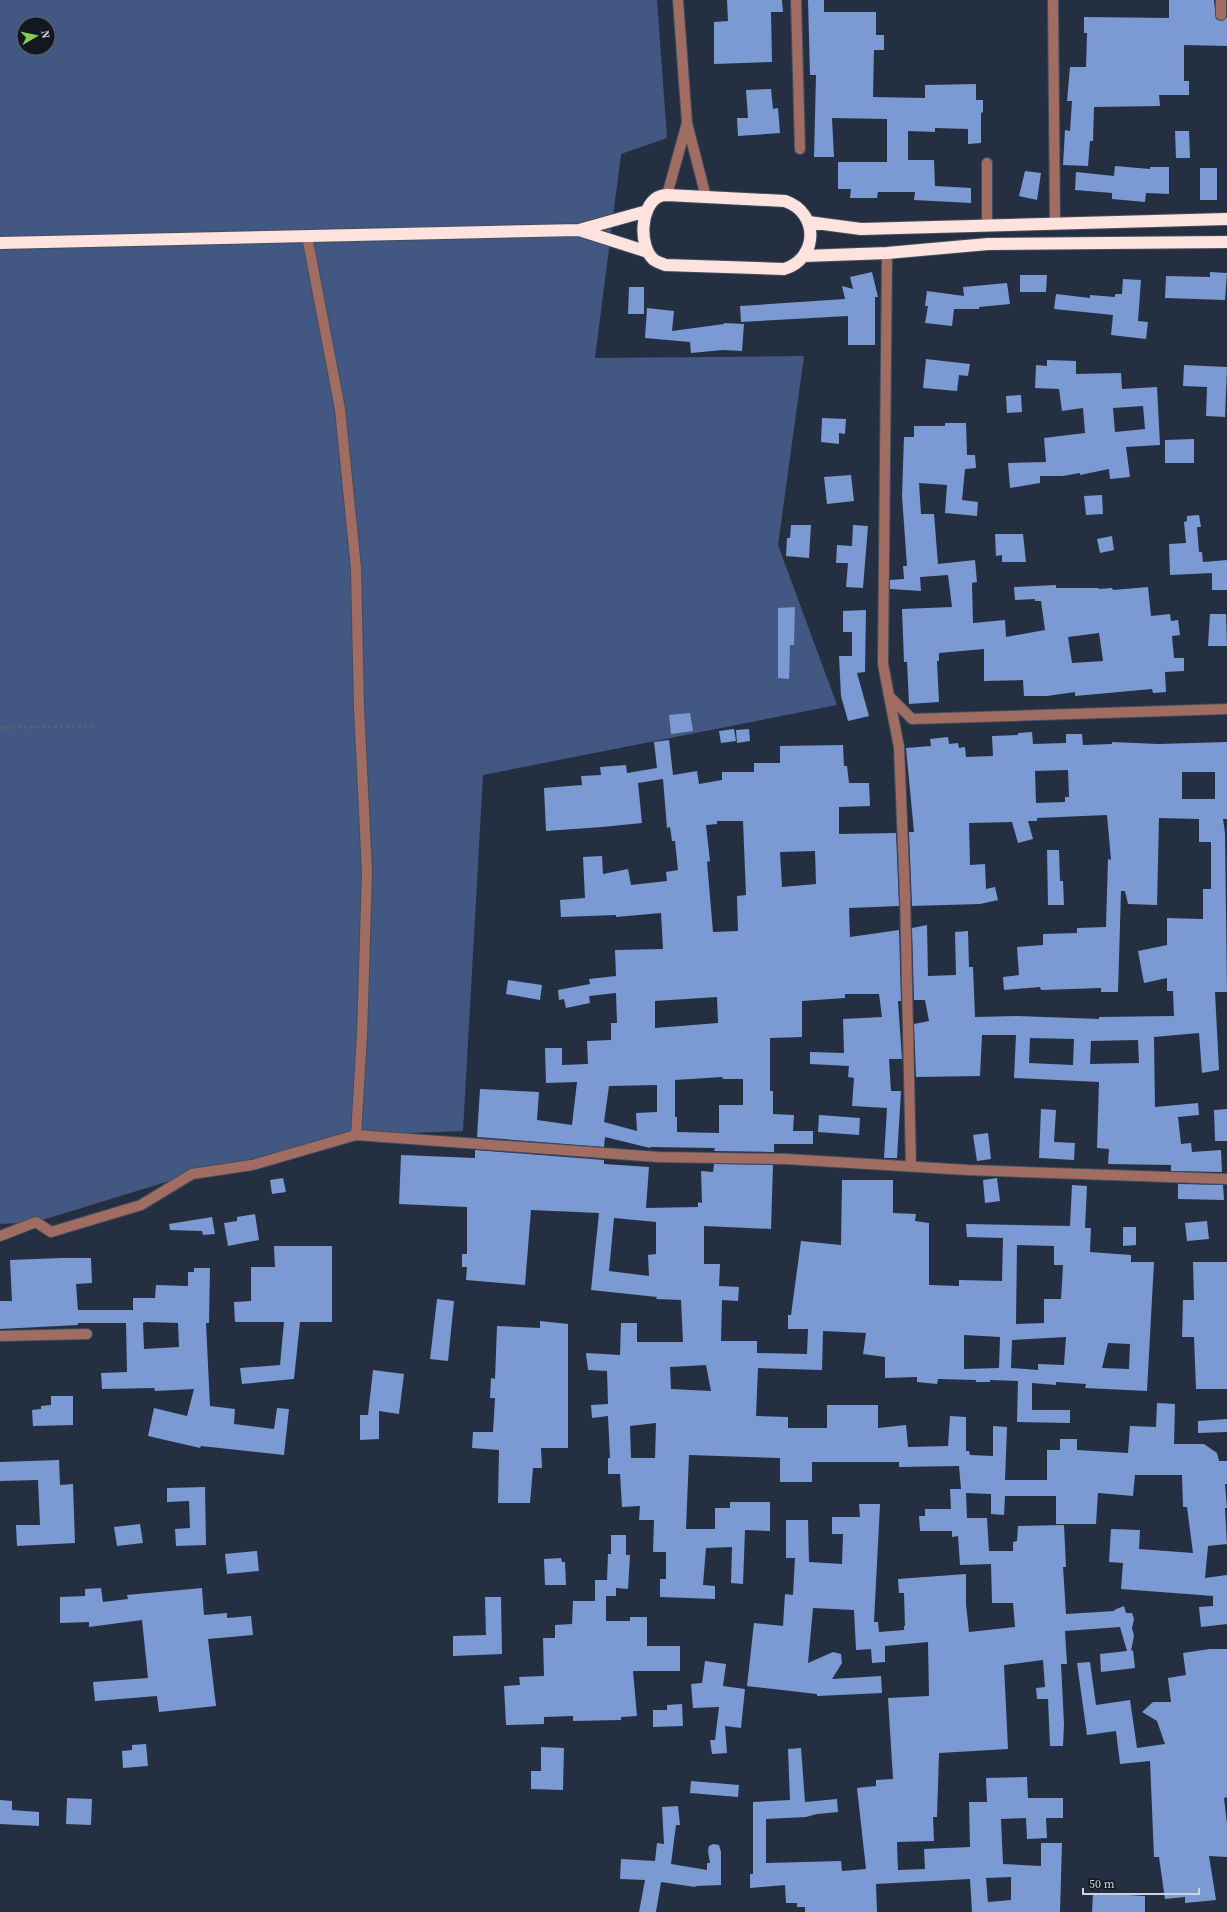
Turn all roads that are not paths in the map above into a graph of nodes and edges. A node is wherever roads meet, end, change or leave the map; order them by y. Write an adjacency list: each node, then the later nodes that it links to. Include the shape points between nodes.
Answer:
1 (678, 0): 6 (street)
2 (796, 0): 7 (street)
3 (1053, 0): 14 (street)
4 (1221, 0): 5 (street)
5 (1221, 15)
6 (687, 123): 9 (street); 10 (street)
7 (800, 149)
8 (987, 163): 15 (street)
9 (667, 195): 10 (highway); 11 (highway, via 658,197)
10 (706, 197): 13 (highway, via 786,201 796,204)
11 (647, 211): 16 (highway); 20 (highway, via 643,236)
12 (1227, 219): 14 (highway)
13 (808, 222): 15 (highway, via 861,230); 22 (highway, via 810,243)
14 (1055, 224): 15 (highway)
15 (987, 226)
16 (579, 230): 17 (highway); 20 (highway)
17 (307, 236): 19 (highway); 25 (street, via 340,409 356,568 367,872)
18 (1227, 242): 21 (highway, via 988,244)
19 (0, 243)
20 (648, 252): 22 (highway, via 653,259 664,265 784,270 794,266)
21 (887, 253): 22 (highway); 23 (street, via 883,664)
22 (804, 256)
23 (889, 696): 24 (street, via 912,719); 26 (street, via 900,747)
24 (1227, 709)
25 (356, 1135): 26 (street, via 658,1157 786,1159); 28 (street, via 252,1165 192,1174 141,1206 51,1232 36,1222)
26 (910, 1166): 27 (street)
27 (1227, 1179)
28 (0, 1236)
29 (87, 1334): 30 (street)
30 (0, 1336)

